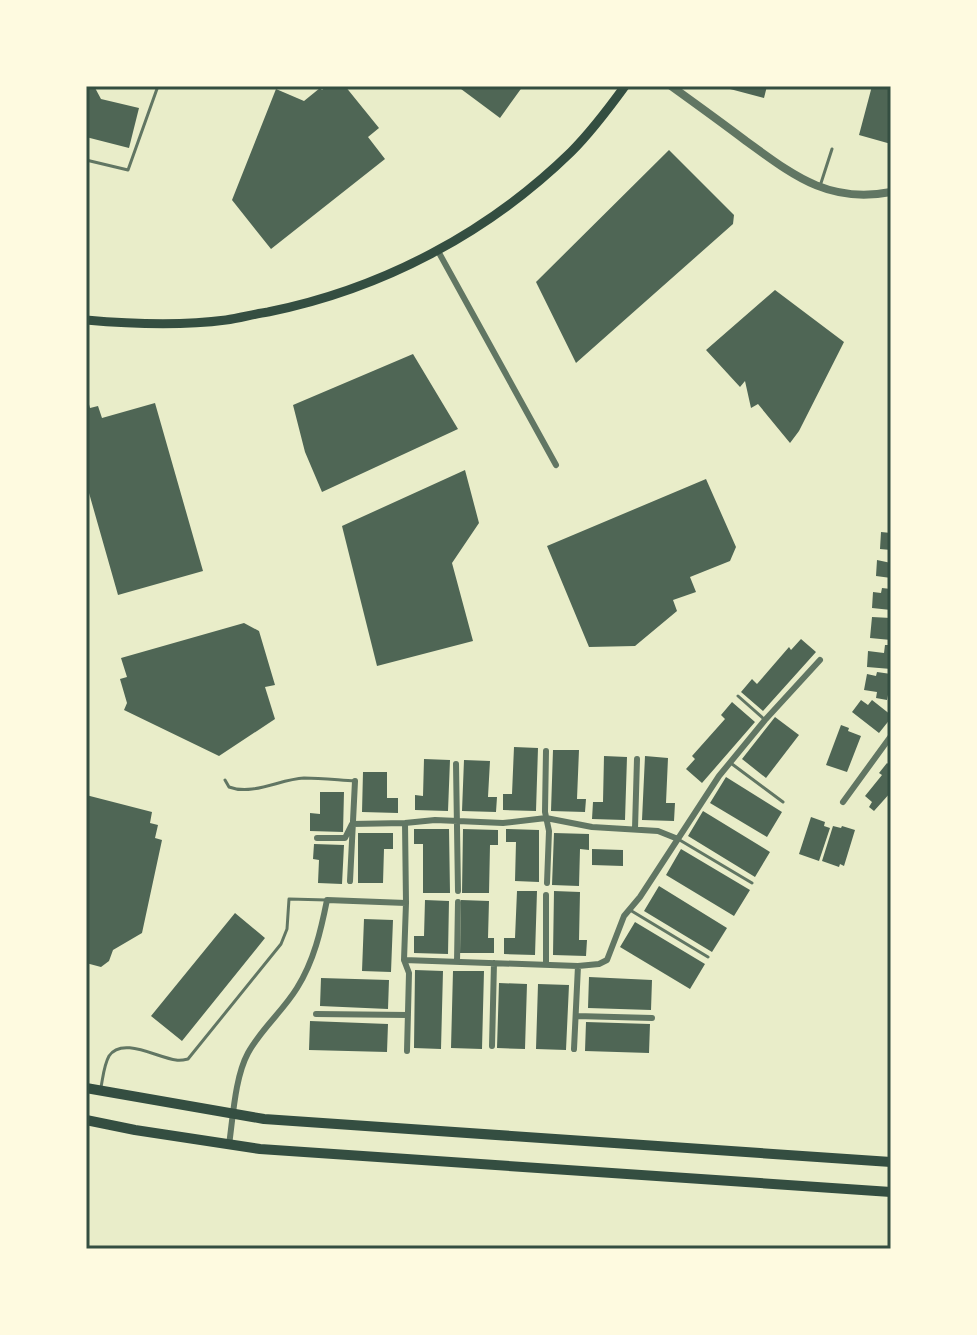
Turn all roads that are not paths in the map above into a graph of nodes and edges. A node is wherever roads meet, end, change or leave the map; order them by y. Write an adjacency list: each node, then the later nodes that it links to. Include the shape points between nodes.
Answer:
1 (158, 86): 5 (lane, via 128,170)
2 (625, 86): 8 (main road, via 572,151 502,210)
3 (671, 86): 6 (street, via 794,176)
4 (832, 149): 6 (lane)
5 (86, 160)
6 (820, 187): 7 (street, via 858,195)
7 (891, 192)
8 (438, 251): 9 (main road, via 307,304 226,320); 10 (street)
9 (86, 320)
10 (556, 465)
11 (820, 660): 13 (street)
12 (738, 696): 13 (lane)
13 (765, 720): 17 (street)
14 (891, 736): 22 (street)
15 (546, 751): 23 (street)
16 (637, 759): 27 (street)
17 (730, 763): 21 (lane); 29 (street)
18 (456, 764): 24 (street)
19 (225, 780): 20 (lane, via 235,790 306,778)
20 (355, 781): 26 (street)
21 (783, 802)
22 (843, 802)
23 (546, 818): 24 (street, via 503,823); 27 (street); 31 (street)
24 (458, 820): 25 (street); 33 (street)
25 (405, 823): 26 (street); 37 (street)
26 (352, 824): 28 (street, via 345,838); 30 (street)
27 (635, 829): 29 (street)
28 (317, 838)
29 (678, 839): 32 (lane); 38 (street)
30 (350, 881)
31 (547, 883)
32 (752, 883)
33 (458, 891)
34 (546, 895): 43 (street)
35 (327, 900): 37 (street); 53 (lane, via 289,899 281,944 188,1059 117,1049 110,1053); 54 (street, via 309,966 247,1055)
36 (458, 902): 41 (street)
37 (406, 903): 40 (street)
38 (630, 910): 39 (lane); 44 (street, via 607,960)
39 (708, 957)
40 (404, 960): 41 (street); 46 (street, via 409,973)
41 (457, 962): 42 (street)
42 (494, 963): 43 (street); 49 (street)
43 (546, 965): 44 (street)
44 (578, 966): 47 (street)
45 (316, 1014): 46 (street)
46 (408, 1015): 51 (street)
47 (576, 1016): 48 (street); 50 (street)
48 (652, 1018)
49 (492, 1046)
50 (574, 1049)
51 (407, 1051)
52 (86, 1088): 53 (main road)
53 (101, 1091): 54 (main road)
54 (234, 1114): 56 (street); 57 (main road)
55 (86, 1120): 56 (main road)
56 (229, 1145): 58 (main road)
57 (891, 1162)
58 (891, 1192)

